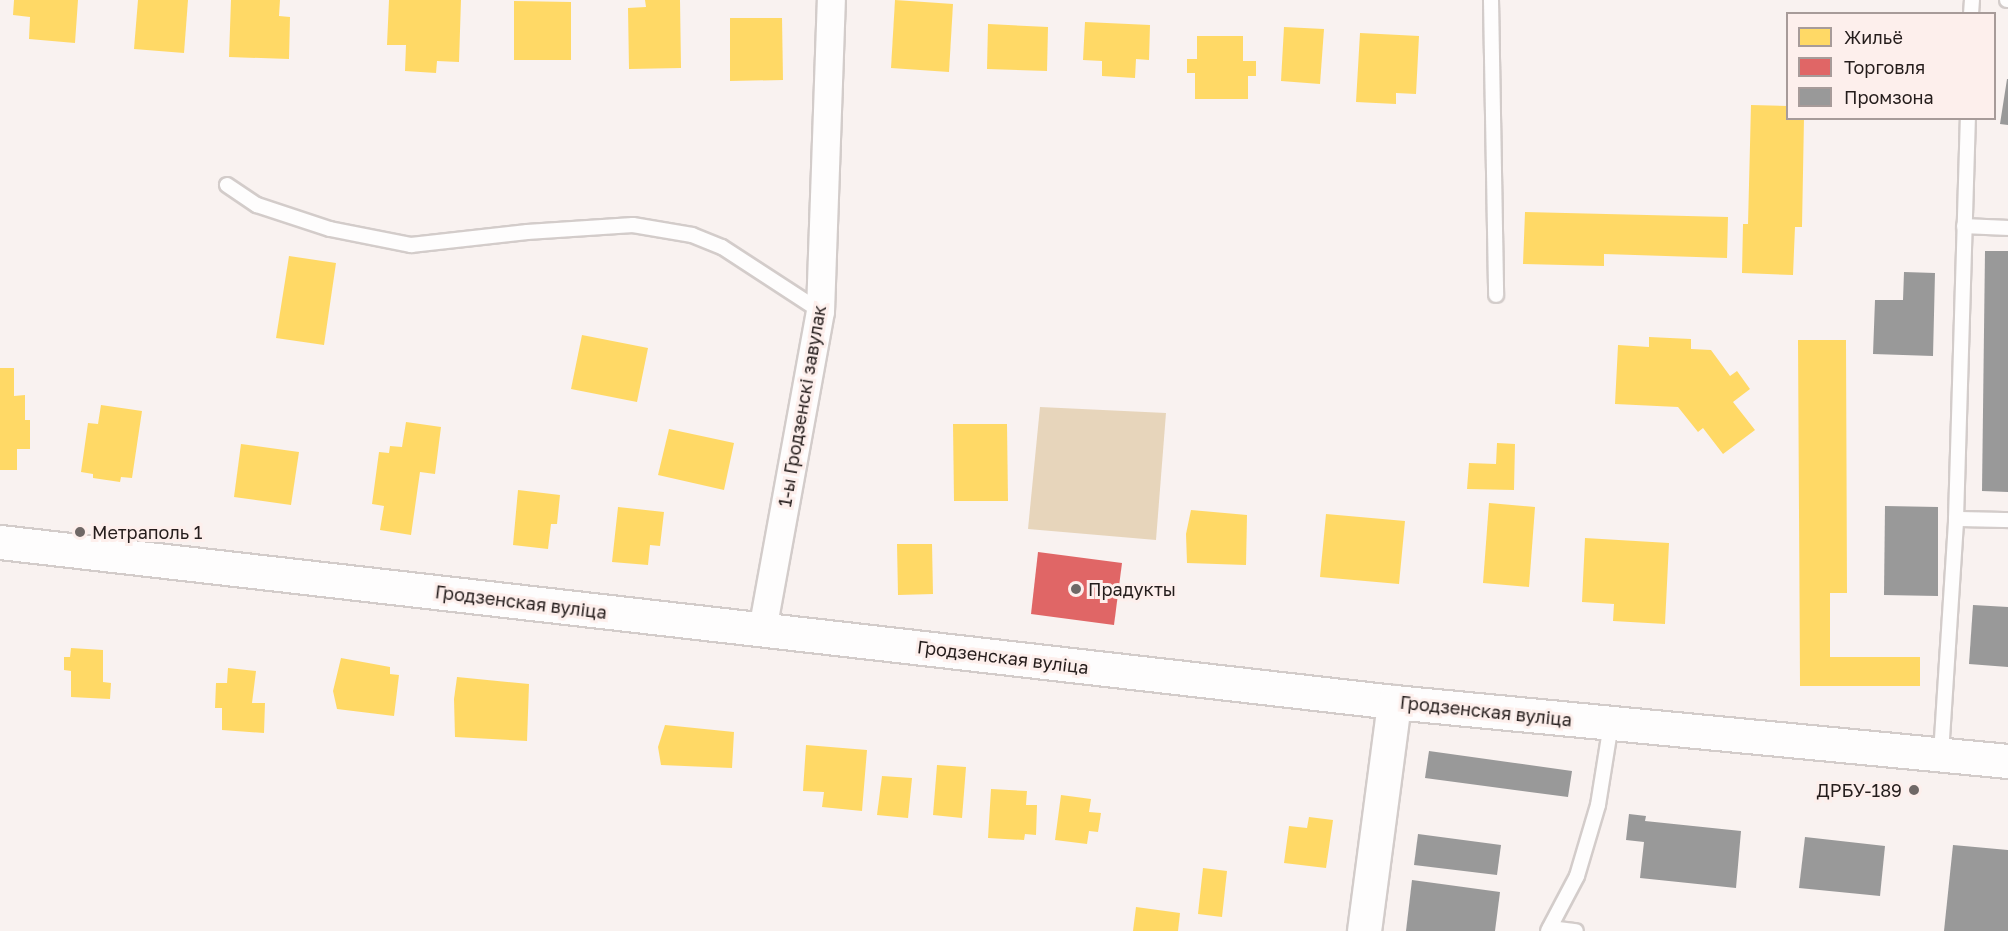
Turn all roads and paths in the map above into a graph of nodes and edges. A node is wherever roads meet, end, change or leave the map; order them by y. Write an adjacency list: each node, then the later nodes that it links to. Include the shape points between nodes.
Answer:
1 (831, 0): 8 (street, 1-ы Гродзенскі завулак)
2 (1491, 0): 7 (lane)
3 (1968, 120): 5 (lane)
4 (227, 185): 8 (lane, via 257,205 330,229 411,245 633,225 692,235 722,247)
5 (1964, 226): 6 (lane); 9 (lane)
6 (2008, 228)
7 (1496, 295)
8 (820, 311): 12 (street, 1-ы Гродзенскі завулак)
9 (1956, 519): 10 (lane); 15 (lane)
10 (2008, 520)
11 (0, 542): 12 (street, Гродзенская вуліца)
12 (762, 630): 13 (street, Гродзенская вуліца)
13 (1394, 702): 14 (street, Гродзенская вуліца); 18 (street)
14 (1611, 724): 15 (street, Гродзенская вуліца); 17 (lane, via 1598,805 1580,866)
15 (1941, 754): 16 (street, Гродзенская вуліца)
16 (2008, 761)
17 (1549, 930): 19 (lane)
18 (1364, 931)
19 (1576, 931)

